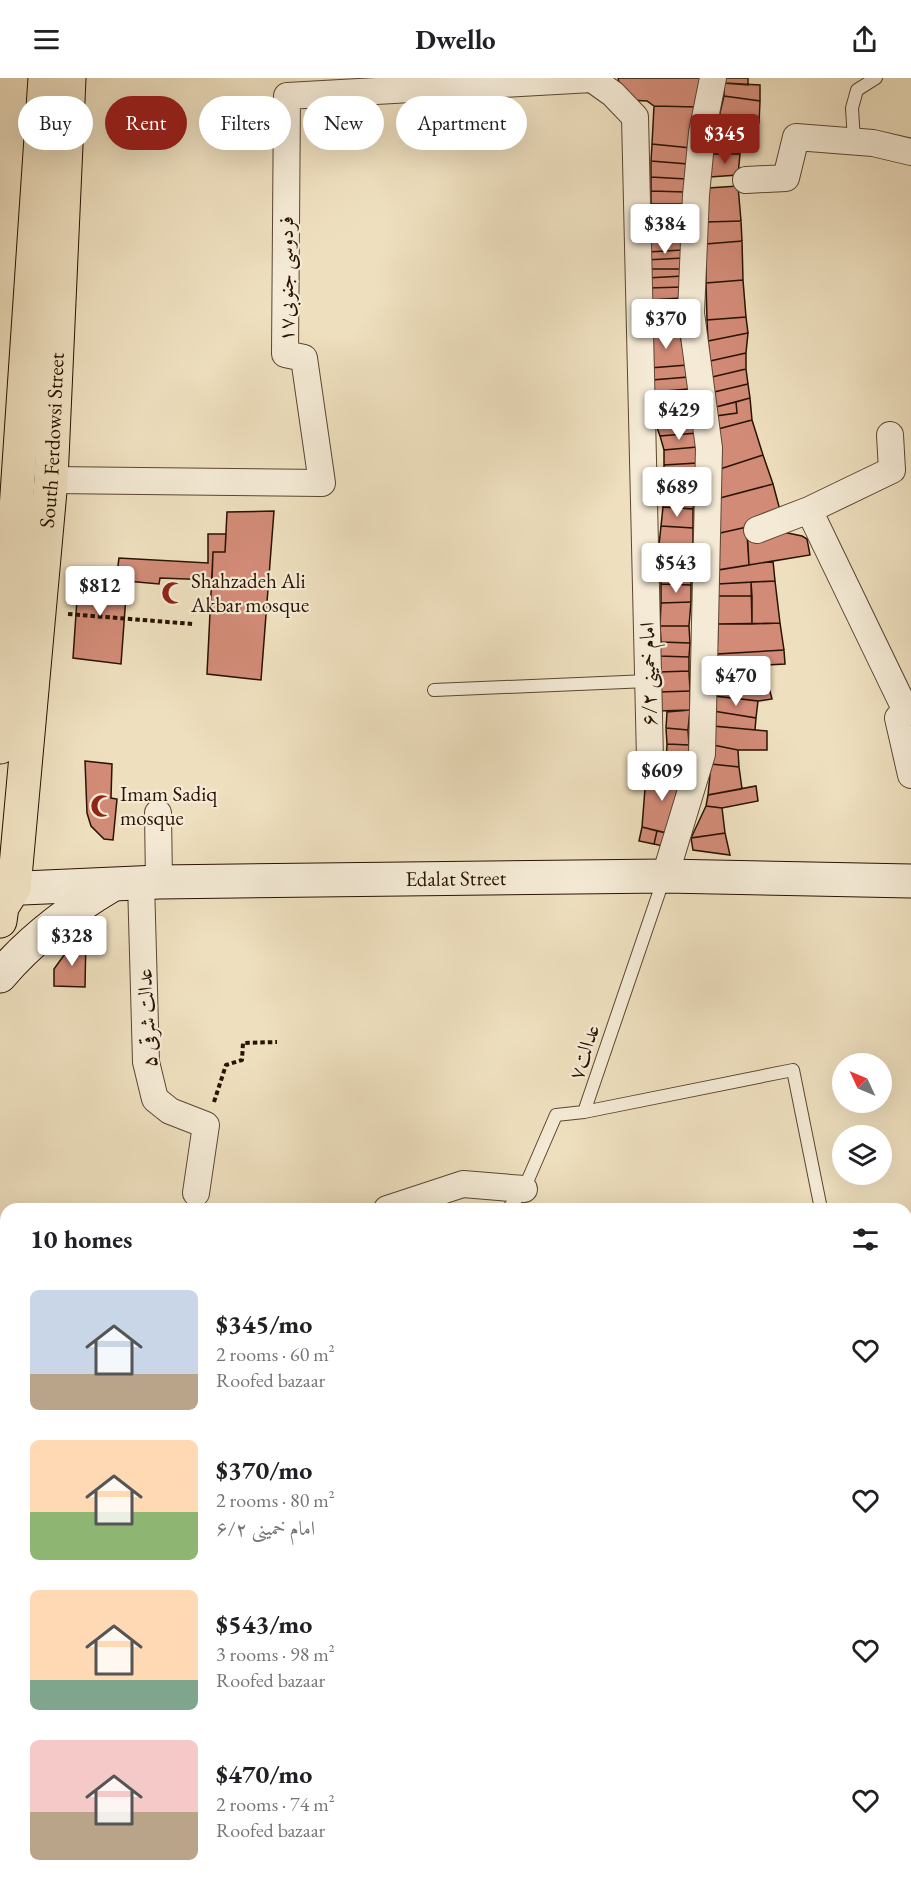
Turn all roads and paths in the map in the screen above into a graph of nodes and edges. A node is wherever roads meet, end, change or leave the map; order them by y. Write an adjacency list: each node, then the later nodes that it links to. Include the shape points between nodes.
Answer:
1 (45, 78): 14 (main road, South Ferdowsi Street)
2 (69, 78): 10 (main road, South Ferdowsi Street)
3 (713, 78): 23 (street, via 696,195 691,313 709,448 702,754)
4 (876, 78): 6 (lane, via 857,90 852,108)
5 (382, 85): 10 (street, فردوسی جنوبی۱۷, via 287,96 285,354 304,358 322,483); 16 (street, امام خمینی ۶/۲, via 592,79 635,117)
6 (854, 141): 7 (street); 8 (street, via 796,137 786,178)
7 (911, 152)
8 (746, 180)
9 (890, 435): 11 (street, via 892,470)
10 (51, 480): 26 (main road, South Ferdowsi Street)
11 (808, 510): 12 (street); 18 (street)
12 (757, 530)
13 (64, 615): 15 (path)
14 (4, 621): 19 (main road, South Ferdowsi Street)
15 (193, 624)
16 (648, 681): 17 (lane); 20 (street, امام خمینی ۶/۲)
17 (434, 690)
18 (909, 712): 21 (street, via 898,718)
19 (0, 747)
20 (650, 759)
21 (911, 775)
22 (158, 813): 25 (street, عدالت شرقی ۵)
23 (665, 876): 24 (main road, Edalat Street); 25 (main road, Edalat Street); 29 (lane, عدالت۷)
24 (911, 881)
25 (139, 882): 26 (main road, Edalat Street); 27 (main road, via 80,904 46,929); 30 (street, عدالت شرقی ۵, via 146,1062 155,1099 170,1111)
26 (3, 901)
27 (0, 976)
28 (277, 1042): 30 (path, via 243,1043 242,1060 225,1065)
29 (584, 1112): 32 (lane, عدالت۷, via 556,1115); 34 (lane, via 793,1070)
30 (206, 1125): 31 (street)
31 (196, 1193)
32 (516, 1199): 33 (street, via 463,1184)
33 (405, 1203)
34 (820, 1203)

